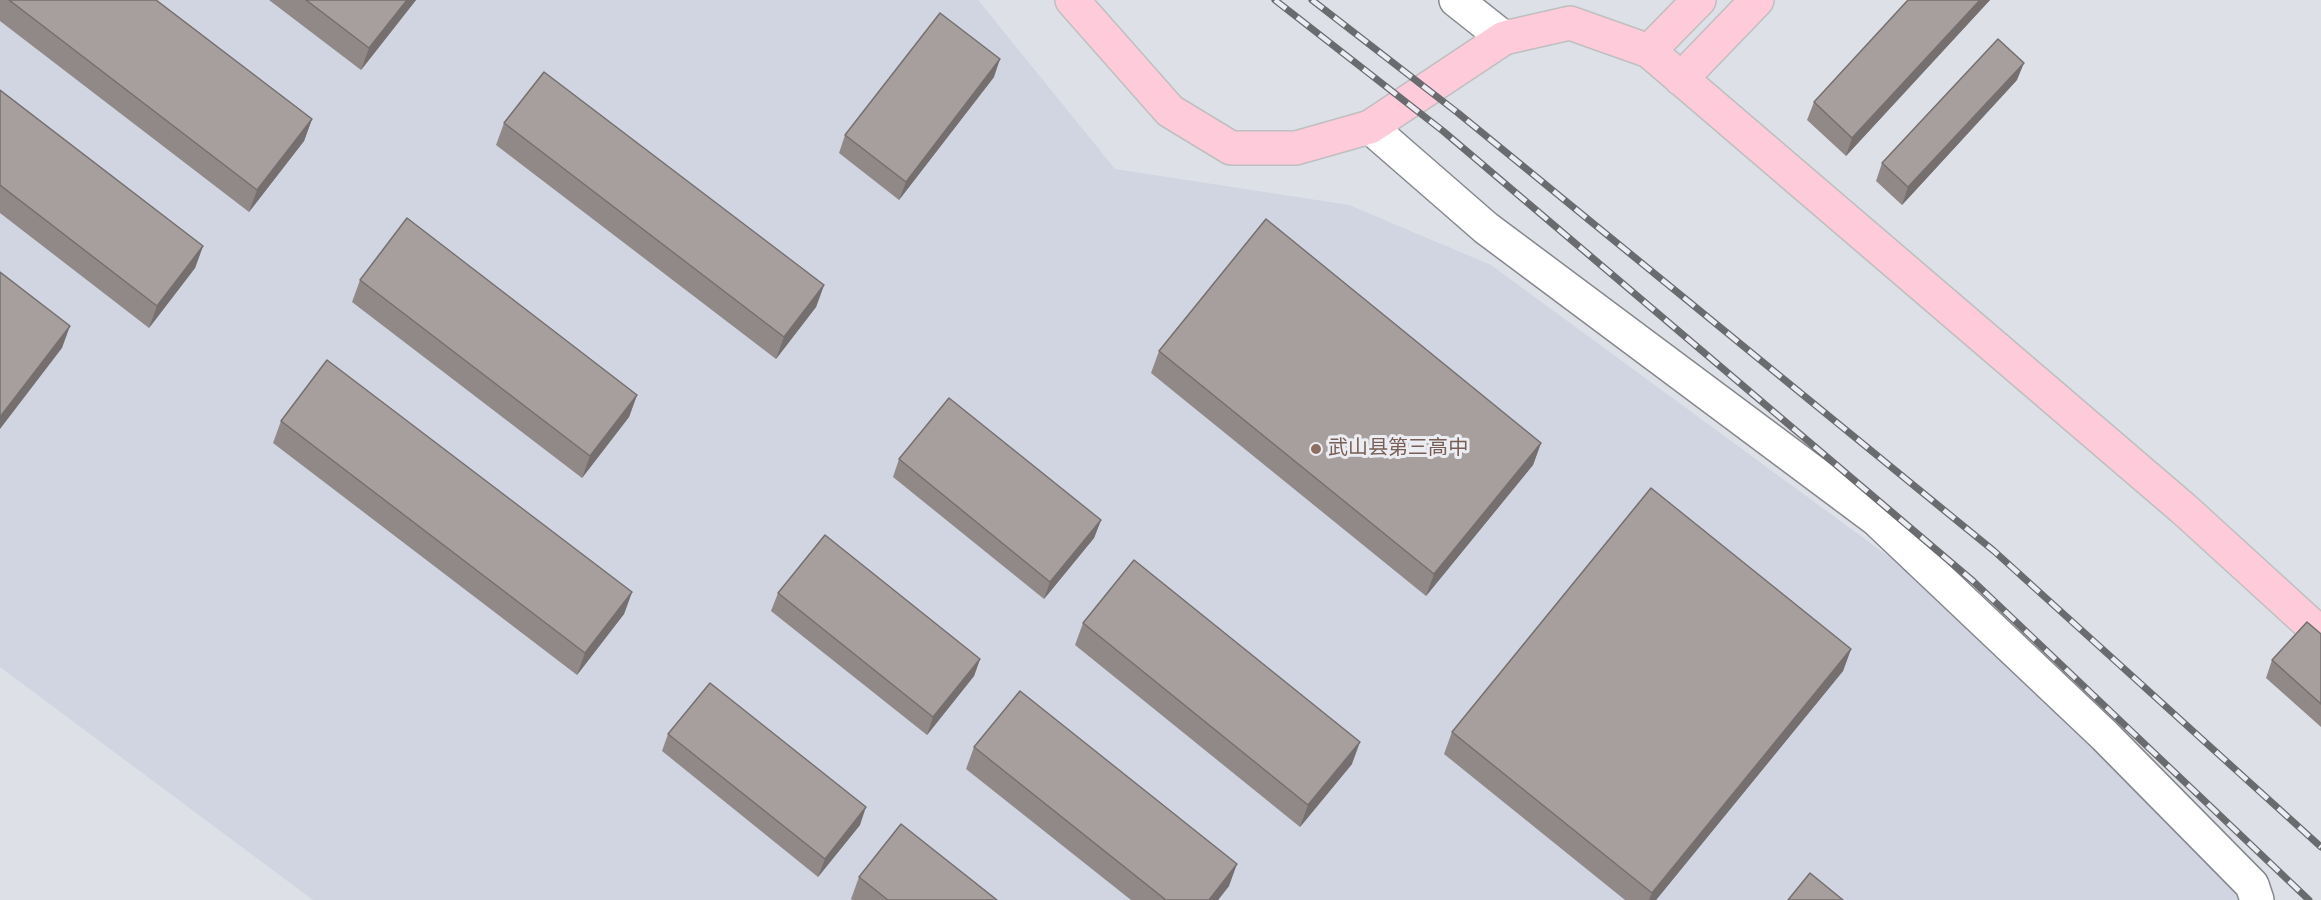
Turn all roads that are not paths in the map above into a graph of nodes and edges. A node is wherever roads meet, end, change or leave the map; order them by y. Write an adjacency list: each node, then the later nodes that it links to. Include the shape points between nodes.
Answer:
1 (1072, 0): 8 (main road, via 1170,111 1231,148 1296,148)
2 (1456, 0): 5 (street)
3 (1699, 0): 6 (main road)
4 (1757, 0): 7 (main road)
5 (1504, 38): 6 (main road, via 1570,23); 8 (main road)
6 (1649, 51): 7 (main road)
7 (1682, 79): 9 (main road, via 2185,510)
8 (1370, 127): 10 (street, via 1486,228 1875,519 2105,736 2252,885)
9 (2321, 634)
10 (2257, 900)

